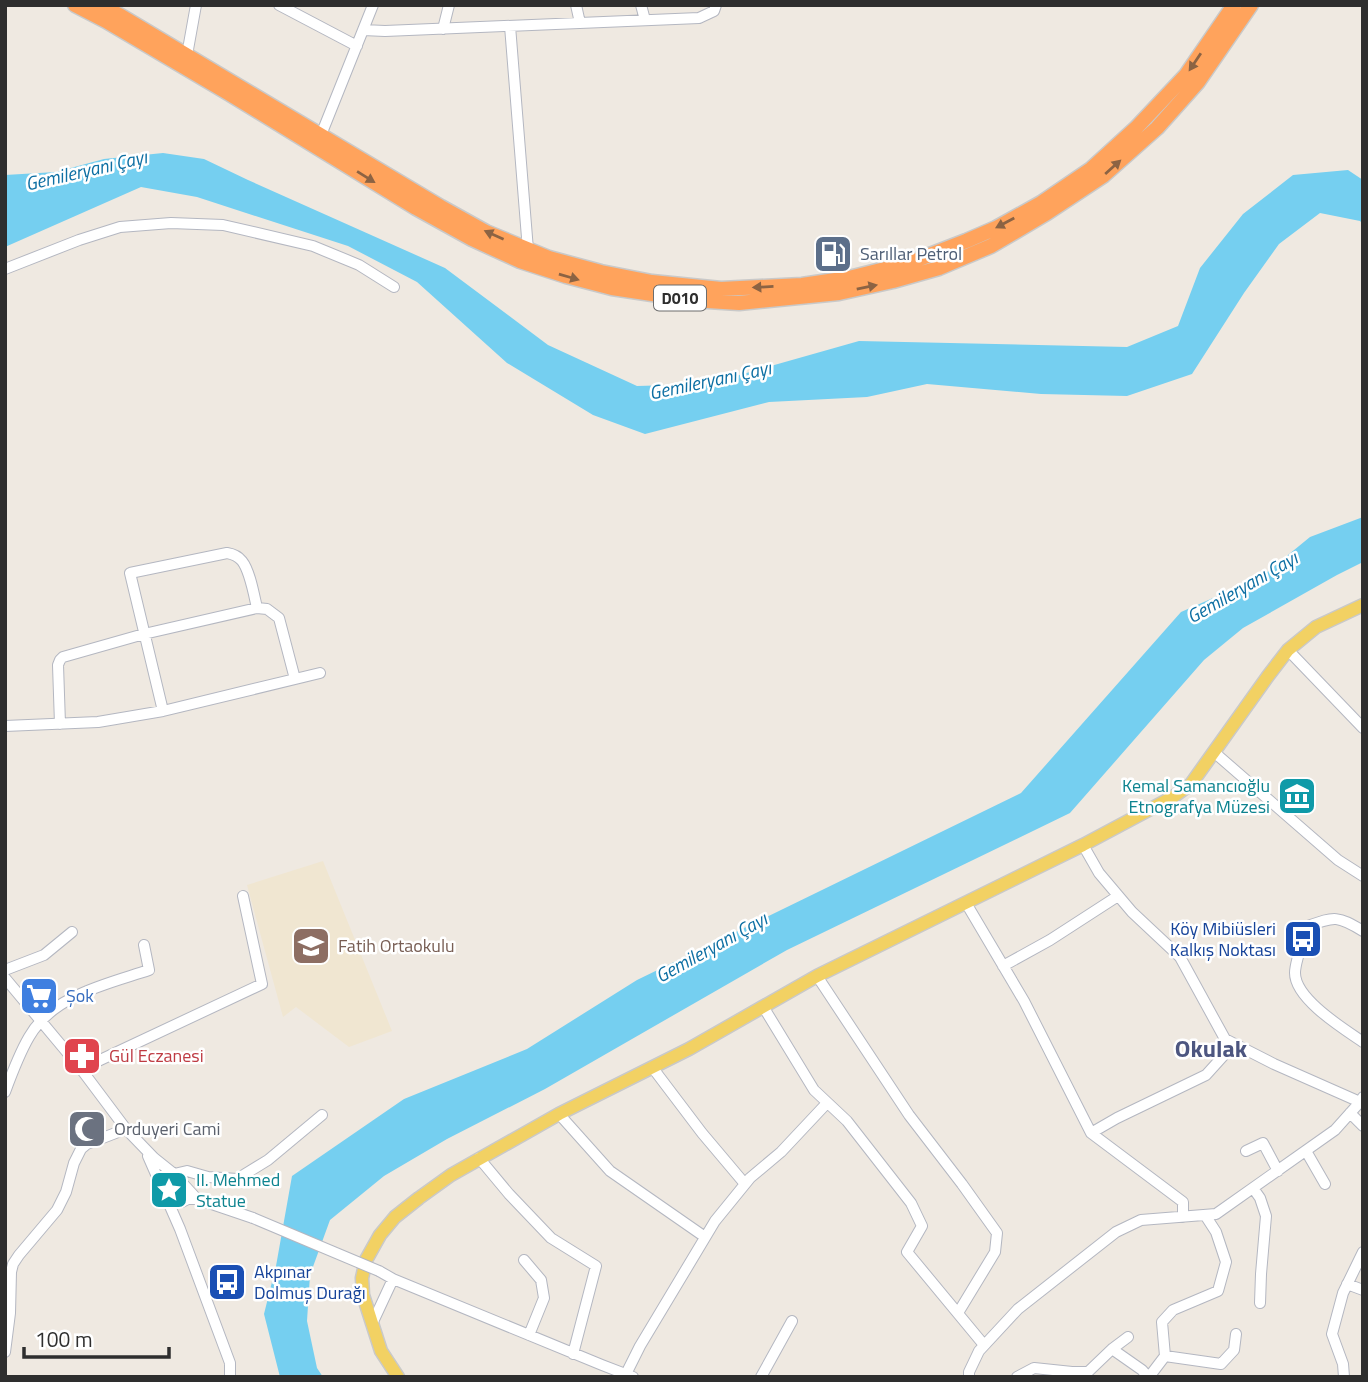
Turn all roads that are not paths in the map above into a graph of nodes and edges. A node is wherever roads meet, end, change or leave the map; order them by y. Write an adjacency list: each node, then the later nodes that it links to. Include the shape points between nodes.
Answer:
1 (75, 5): 11 (highway, D010, one-way to 11, via 416,208 520,261 611,288 739,303 866,287 939,268 991,246 1103,176 1157,128 1198,82)
2 (100, 5): 18 (highway, D010)
3 (196, 5): 18 (street)
4 (279, 5): 17 (street)
5 (373, 5): 16 (street)
6 (449, 5): 15 (street)
7 (576, 5): 13 (street)
8 (641, 5): 12 (street)
9 (716, 5): 12 (street, via 714,11 699,18)
10 (1234, 5): 20 (highway, D010, one-way to 20, via 1186,75 1091,169 996,228 909,263 802,285 721,289 601,272)
11 (1251, 5)
12 (645, 20): 13 (street)
13 (580, 23): 14 (street)
14 (510, 26): 15 (street); 20 (street)
15 (443, 29): 16 (street)
16 (363, 30): 17 (street)
17 (358, 46): 19 (street)
18 (187, 55): 19 (highway, D010)
19 (321, 135): 20 (highway, D010, one-way to 19, via 452,214)
20 (528, 250)
21 (5, 269): 22 (street, via 120,227 223,225 313,246 359,265)
22 (394, 287)
23 (1363, 605): 26 (main road, via 1316,627)
24 (257, 608): 25 (street); 25 (street, via 245,565 231,553 130,573); 28 (street, via 279,618)
25 (144, 634): 29 (street); 30 (street, via 60,660)
26 (1289, 650): 32 (street); 33 (main road)
27 (320, 673): 28 (street)
28 (295, 679): 29 (street)
29 (163, 711): 30 (street)
30 (60, 724): 31 (street)
31 (5, 726)
32 (1363, 728)
33 (1215, 753): 34 (main road, via 1191,784); 35 (street, via 1338,860)
34 (1083, 845): 37 (street); 38 (main road)
35 (1363, 876)
36 (243, 896): 51 (street, via 262,984)
37 (1118, 896): 42 (street); 49 (street, via 1180,957 1225,1038)
38 (966, 904): 42 (street); 44 (main road)
39 (1363, 930): 48 (street, via 1345,919 1330,918 1308,926 1295,974 1305,996)
40 (72, 932): 43 (street, via 44,955)
41 (144, 945): 47 (street, via 149,970 89,990 60,1004)
42 (1003, 966): 60 (street)
43 (5, 970)
44 (817, 976): 46 (main road); 83 (street, via 909,1115 997,1233 995,1252)
45 (5, 978): 47 (street)
46 (764, 1008): 50 (main road); 54 (street, via 814,1090)
47 (41, 1021): 51 (street); 52 (street)
48 (1363, 1042)
49 (1234, 1044): 53 (street); 60 (street, via 1206,1075)
50 (652, 1067): 56 (main road); 68 (street)
51 (81, 1069): 59 (street)
52 (5, 1092)
53 (1362, 1100): 55 (street)
54 (827, 1102): 68 (street, via 781,1153); 83 (street, via 911,1203 922,1226 907,1252)
55 (1350, 1113): 58 (street); 63 (street)
56 (559, 1114): 64 (main road); 76 (street, via 610,1171)
57 (322, 1115): 66 (street, via 237,1179 187,1171)
58 (1363, 1126)
59 (126, 1129): 61 (street); 91 (street, via 81,1149 57,1210 13,1264)
60 (1091, 1133): 74 (street, via 1183,1202)
61 (145, 1149): 66 (street); 75 (street)
62 (1246, 1151): 65 (street, via 1263,1143)
63 (1306, 1151): 65 (street); 69 (street)
64 (479, 1158): 85 (main road, via 396,1217 373,1246 362,1278); 92 (street, via 551,1238 596,1266)
65 (1278, 1171): 70 (street)
66 (174, 1174): 67 (street)
67 (182, 1183): 71 (street); 72 (street)
68 (745, 1184): 76 (street)
69 (1325, 1184)
70 (1253, 1188): 73 (street, via 1216,1214); 82 (street, via 1266,1216)
71 (197, 1199): 72 (street); 79 (street, bridge, via 253,1218)
72 (182, 1202): 75 (street, via 177,1216)
73 (1205, 1215): 74 (street); 93 (street, via 1226,1262 1218,1291 1173,1310 1162,1322)
74 (1183, 1217): 89 (street, via 1141,1220 1116,1232 1018,1309)
75 (180, 1229): 95 (street, via 230,1363)
76 (705, 1237): 94 (street, via 640,1346)
77 (1363, 1252): 80 (street)
78 (524, 1260): 87 (street, via 541,1280 544,1298)
79 (393, 1279): 85 (street); 87 (street)
80 (1347, 1284): 81 (street); 101 (street, via 1332,1334)
81 (1363, 1290)
82 (1260, 1303)
83 (958, 1313): 89 (street)
84 (792, 1321): 97 (street)
85 (372, 1324): 96 (main road, via 381,1351)
86 (1236, 1334): 93 (street, via 1234,1350 1221,1364)
87 (529, 1335): 92 (street)
88 (1128, 1337): 90 (street)
89 (984, 1345): 98 (street)
90 (1112, 1349): 99 (street, via 1088,1371 1034,1368); 100 (street)
91 (5, 1352)
92 (573, 1354): 94 (street)
93 (1165, 1356): 100 (street)
94 (630, 1375)
95 (230, 1377)
96 (398, 1377)
97 (761, 1377)
98 (969, 1377)
99 (1017, 1377)
100 (1148, 1377)
101 (1344, 1377)

